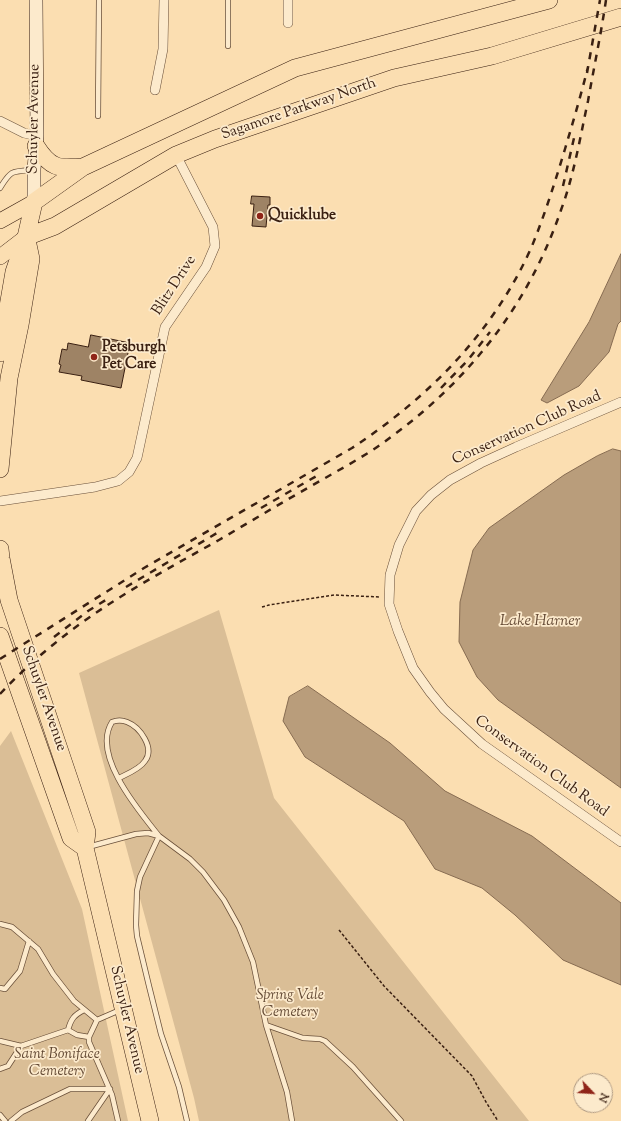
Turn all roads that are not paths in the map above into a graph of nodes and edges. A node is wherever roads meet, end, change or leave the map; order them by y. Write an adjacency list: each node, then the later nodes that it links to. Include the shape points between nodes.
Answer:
1 (36, 0): 13 (main road, Schuyler Avenue)
2 (99, 0): 11 (lane)
3 (164, 0): 10 (street, via 163,49)
4 (228, 0): 9 (lane)
5 (288, 0): 8 (street)
6 (550, 0): 15 (highway, Sagamore Parkway North, via 295,68)
7 (621, 17): 14 (highway, Sagamore Parkway North, via 492,56 394,78 215,139)
8 (288, 23)
9 (228, 46)
10 (155, 90)
11 (98, 116)
12 (0, 121): 13 (street)
13 (37, 141): 15 (highway, via 48,162 66,169); 16 (main road, Schuyler Avenue)
14 (176, 155): 20 (highway, Sagamore Parkway North, via 55,226); 26 (street, Blitz Drive, via 213,227 215,246 206,267 165,327 137,458 129,472 118,481 95,487)
15 (83, 168): 18 (highway, Sagamore Parkway North)
16 (34, 169): 17 (lane, via 13,171); 18 (main road, Schuyler Avenue)
17 (0, 188)
18 (34, 202): 19 (main road, Sagamore Parkway North); 20 (highway, Schuyler Avenue)
19 (0, 221)
20 (26, 237): 21 (main road, Sagamore Parkway North); 22 (highway, Schuyler Avenue); 25 (highway, Schuyler Avenue, via 31,259 9,378)
21 (0, 257)
22 (4, 303): 23 (highway, Schuyler Avenue)
23 (0, 353)
24 (621, 402): 31 (street, Conservation Club Road, via 481,463 450,480 431,495 416,511 399,545 390,575 389,604 413,668 444,709 482,744)
25 (0, 469)
26 (0, 501)
27 (0, 549): 32 (highway, Schuyler Avenue, via 9,600 87,832)
28 (0, 636): 32 (highway, Schuyler Avenue, via 71,838)
29 (119, 778): 29 (lane, via 108,754 106,734 112,722 119,720 138,730 147,745 148,755 141,766); 30 (lane, via 134,804)
30 (159, 836): 32 (lane, via 148,833 136,834); 39 (lane, via 190,859 224,900 247,943); 52 (lane, via 140,877 137,891 137,936 159,1028 179,1087)
31 (621, 842)
32 (85, 848): 36 (highway, Schuyler Avenue)
33 (0, 924): 34 (lane, via 12,927)
34 (29, 941): 35 (lane, via 20,971 5,989); 37 (lane, via 38,949 53,974)
35 (0, 988)
36 (124, 1009): 38 (lane); 51 (highway, Schuyler Avenue)
37 (84, 1010): 38 (lane); 40 (lane, via 75,1014)
38 (97, 1020): 41 (lane)
39 (266, 1025): 53 (lane, via 287,1092); 54 (lane, via 303,1038 320,1038 325,1041)
40 (68, 1030): 41 (lane); 43 (lane)
41 (89, 1037): 45 (lane)
42 (0, 1041): 43 (lane)
43 (21, 1046): 44 (lane, via 8,1066)
44 (0, 1069)
45 (110, 1089): 48 (lane, via 70,1089 22,1112); 49 (lane); 50 (lane)
46 (0, 1114): 47 (lane)
47 (5, 1121)
48 (11, 1121)
49 (88, 1121)
50 (118, 1121)
51 (150, 1121)
52 (187, 1121)
53 (292, 1121)
54 (401, 1121)

